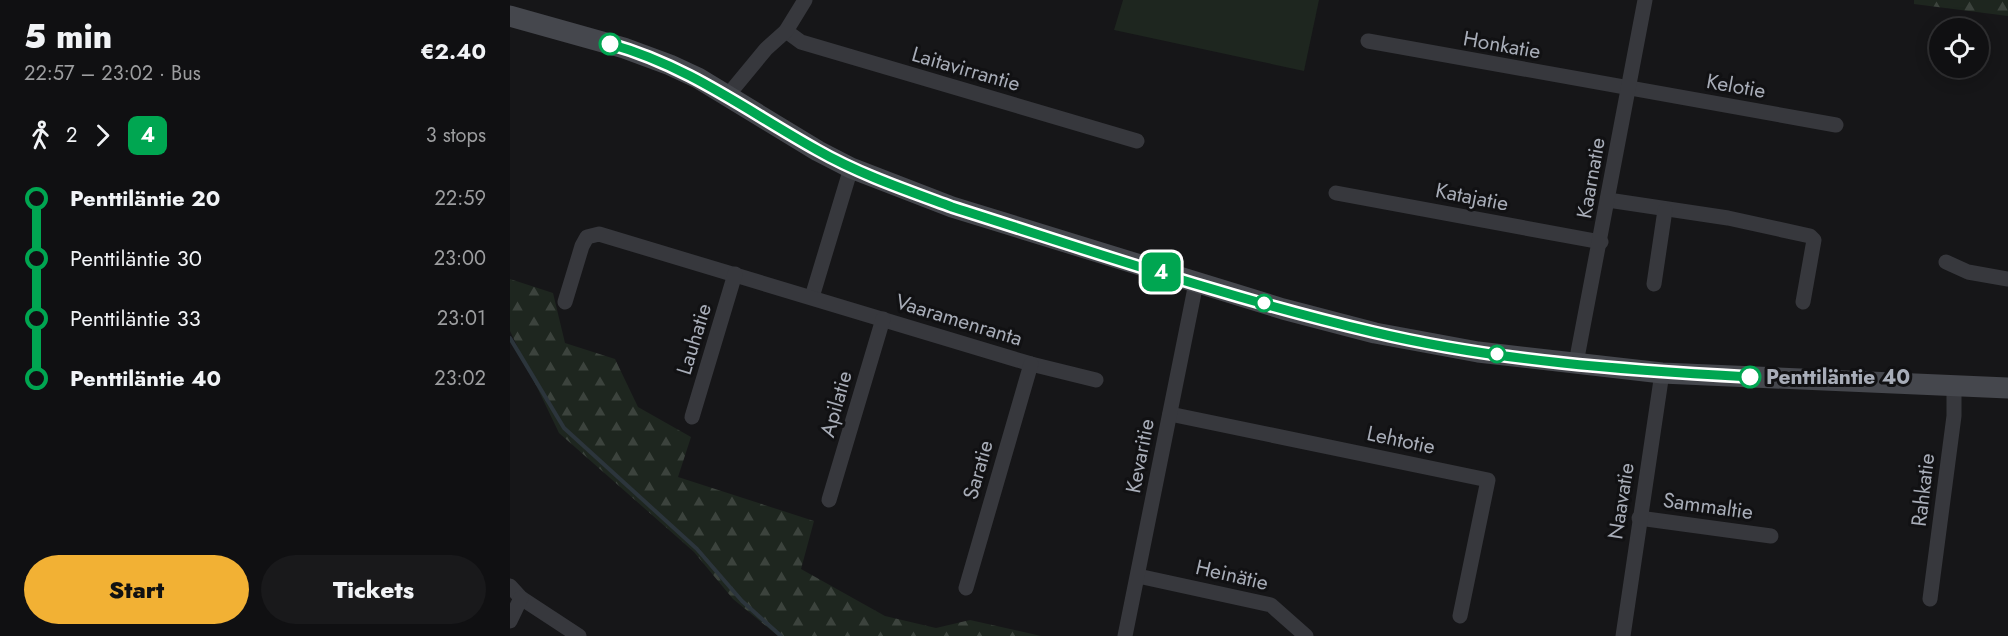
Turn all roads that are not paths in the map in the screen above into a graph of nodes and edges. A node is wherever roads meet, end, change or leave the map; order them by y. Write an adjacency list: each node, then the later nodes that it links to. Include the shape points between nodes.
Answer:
1 (805, 0): 4 (street)
2 (1645, 0): 6 (street, Kaarnatie)
3 (510, 16): 7 (street, via 670,64)
4 (786, 31): 7 (street); 9 (street, Laitavirrantie, via 801,42)
5 (1368, 41): 6 (street, Honkatie)
6 (1630, 89): 8 (street, Kelotie); 12 (street, Kaarnatie)
7 (728, 95): 10 (street)
8 (1836, 125)
9 (1137, 141)
10 (851, 168): 18 (street, via 952,207); 20 (street)
11 (1336, 193): 14 (street, Katajatie)
12 (1608, 200): 13 (street); 14 (street, Kaarnatie)
13 (1665, 210): 19 (street); 22 (street, via 1728,218 1810,236 1814,240)
14 (1601, 242): 24 (street, Kaarnatie)
15 (1946, 261): 17 (street, via 1968,272)
16 (735, 274): 20 (street, Vaaramenranta); 21 (street, Vaaramenranta, via 599,234 587,237 582,246); 31 (street, Lauhatie)
17 (2008, 279)
18 (1196, 283): 24 (street, via 1375,333 1478,352); 30 (street, Kevaritie)
19 (1654, 284)
20 (812, 297): 23 (street, Vaaramenranta)
21 (565, 302)
22 (1803, 302)
23 (883, 319): 25 (street, Vaaramenranta); 32 (street, Apilatie)
24 (1576, 363): 26 (street)
25 (1031, 364): 27 (street, Vaaramenranta); 37 (street, Saratie)
26 (1662, 372): 28 (street); 33 (street, Naavatie)
27 (1096, 380)
28 (1954, 387): 29 (street); 39 (street, Rahkatie, via 1954,416)
29 (2008, 388)
30 (1170, 414): 35 (street, Kevaritie); 40 (street, Lehtotie, via 1488,480)
31 (692, 417)
32 (829, 500)
33 (1639, 518): 34 (street, Sammaltie); 45 (street, Naavatie)
34 (1771, 536)
35 (1138, 576): 43 (street, Kevaritie); 44 (street, Heinätie, via 1271,605)
36 (510, 586): 38 (street)
37 (966, 588)
38 (521, 598): 41 (street); 42 (street)
39 (1930, 598)
40 (1460, 616)
41 (510, 621)
42 (579, 636)
43 (1125, 636)
44 (1306, 636)
45 (1623, 636)

